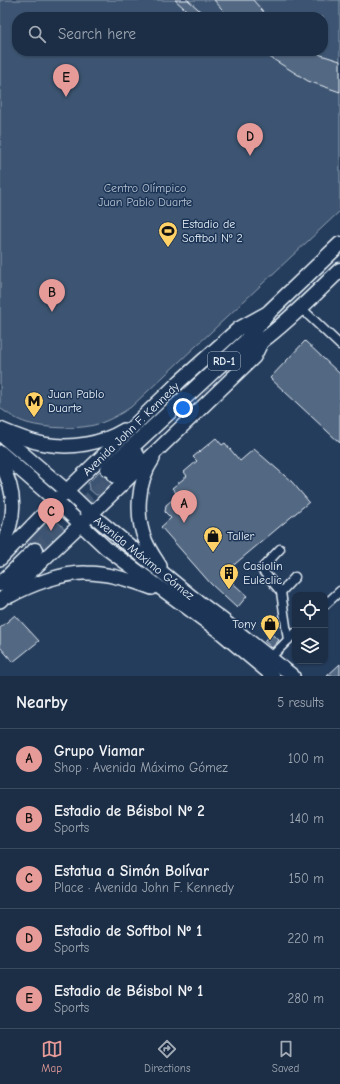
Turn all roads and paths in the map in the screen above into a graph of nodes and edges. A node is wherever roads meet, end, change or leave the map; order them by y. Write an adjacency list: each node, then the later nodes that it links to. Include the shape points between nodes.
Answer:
1 (340, 244): 4 (highway, RD-1)
2 (340, 270): 3 (highway, RD-1)
3 (300, 308): 5 (highway, RD-1); 6 (street)
4 (270, 311): 5 (highway, RD-1, via 245,342 112,472); 7 (main road, Avenida John F. Kennedy / RD-1, via 238,329)
5 (262, 341): 10 (main road, RD-1, via 254,356)
6 (340, 345)
7 (140, 421): 8 (main road, via 96,442 72,446 43,444); 13 (main road, Avenida John F. Kennedy / RD-1)
8 (0, 429)
9 (0, 434): 13 (main road, Avenida Máximo Gómez)
10 (168, 439): 15 (main road, RD-1); 22 (main road, via 151,461 144,478 140,492 140,520 145,541)
11 (0, 452): 14 (main road, Avenida Máximo Gómez)
12 (0, 462): 17 (main road, via 8,477 13,500 11,522)
13 (67, 491): 14 (main road, Avenida John F. Kennedy / RD-1); 15 (main road, Avenida Máximo Gómez)
14 (56, 501): 16 (main road, Avenida Máximo Gómez); 19 (main road, Avenida John F. Kennedy / RD-1)
15 (91, 514): 16 (main road, RD-1); 22 (main road, Avenida Máximo Gómez)
16 (81, 524): 26 (main road, Avenida Máximo Gómez, via 106,548); 27 (main road, RD-1)
17 (0, 549)
18 (280, 549): 25 (street, via 262,566 262,570)
19 (0, 559)
20 (0, 571): 23 (highway, via 32,547)
21 (295, 577): 25 (street)
22 (173, 581): 31 (main road, Avenida Máximo Gómez)
23 (0, 584)
24 (340, 591): 28 (street)
25 (281, 592): 30 (street)
26 (169, 595): 27 (main road, via 118,577 85,573 49,580); 32 (main road, Avenida Máximo Gómez, via 219,631)
27 (0, 601)
28 (328, 602)
29 (292, 636): 30 (street)
30 (288, 640): 31 (street)
31 (270, 658): 33 (main road, Avenida Máximo Gómez)
32 (273, 676)
33 (293, 676)

